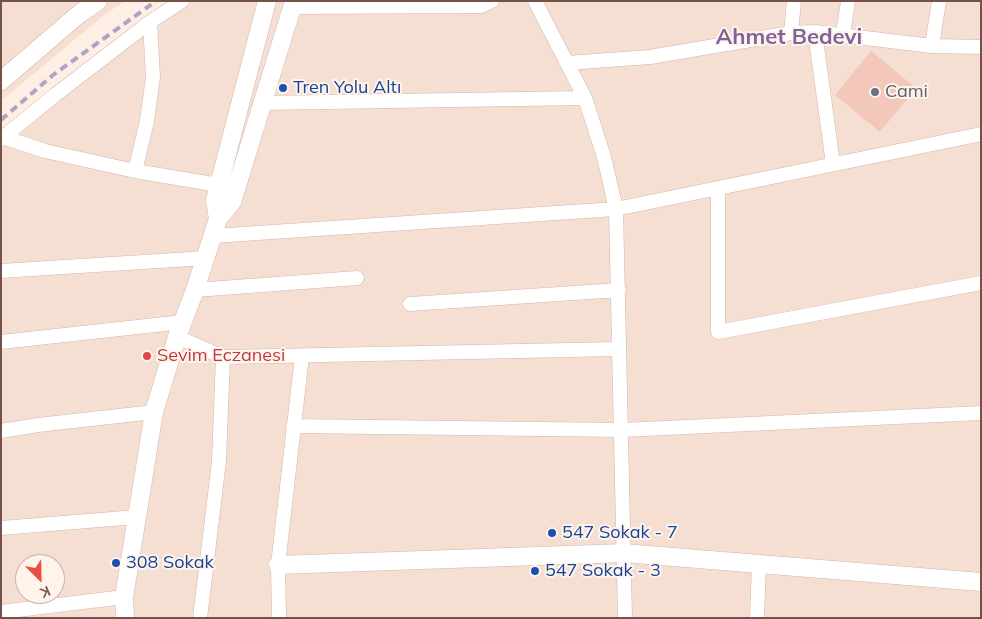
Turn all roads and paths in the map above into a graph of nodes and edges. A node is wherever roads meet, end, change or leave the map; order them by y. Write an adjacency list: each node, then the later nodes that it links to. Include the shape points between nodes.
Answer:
1 (98, 1): 10 (street)
2 (182, 1): 11 (street)
3 (267, 1): 25 (street)
4 (492, 1): 9 (street, via 481,6)
5 (535, 1): 17 (street)
6 (794, 1): 13 (street)
7 (848, 1): 14 (street)
8 (938, 1): 15 (street)
9 (292, 4): 20 (street)
10 (79, 8): 18 (street)
11 (150, 22): 22 (street); 24 (street, via 153,77)
12 (815, 32): 13 (street); 14 (street); 23 (street)
13 (791, 33): 17 (street, via 650,58)
14 (843, 34): 15 (street)
15 (932, 46): 16 (street)
16 (981, 47)
17 (567, 63): 19 (street)
18 (1, 81)
19 (585, 98): 20 (street); 27 (street)
20 (262, 103): 28 (street, via 232,202)
21 (981, 134): 23 (street)
22 (2, 138): 24 (street)
23 (833, 164): 26 (street)
24 (136, 172): 25 (street)
25 (218, 185): 28 (street)
26 (718, 188): 27 (street); 32 (street, via 718,332)
27 (616, 209): 28 (street); 34 (street)
28 (215, 227): 29 (street)
29 (206, 258): 30 (street); 33 (street)
30 (1, 272)
31 (357, 278): 33 (street)
32 (981, 283)
33 (195, 290): 36 (street)
34 (619, 290): 35 (street); 38 (street)
35 (410, 304)
36 (180, 330): 37 (street); 40 (street); 41 (street)
37 (1, 342)
38 (619, 349): 39 (street); 44 (street)
39 (302, 356): 40 (street); 43 (street)
40 (223, 357): 55 (street, via 219,461)
41 (154, 412): 45 (street); 46 (street)
42 (981, 413): 44 (street)
43 (293, 426): 44 (street); 50 (street)
44 (623, 430): 48 (street)
45 (1, 431)
46 (137, 517): 47 (street); 52 (street)
47 (1, 528)
48 (624, 552): 49 (street); 50 (street); 57 (street)
49 (759, 563): 51 (street); 58 (street)
50 (278, 565): 56 (street)
51 (981, 582)
52 (124, 597): 53 (street); 54 (street)
53 (1, 612)
54 (125, 618)
55 (200, 618)
56 (279, 618)
57 (625, 618)
58 (757, 618)

